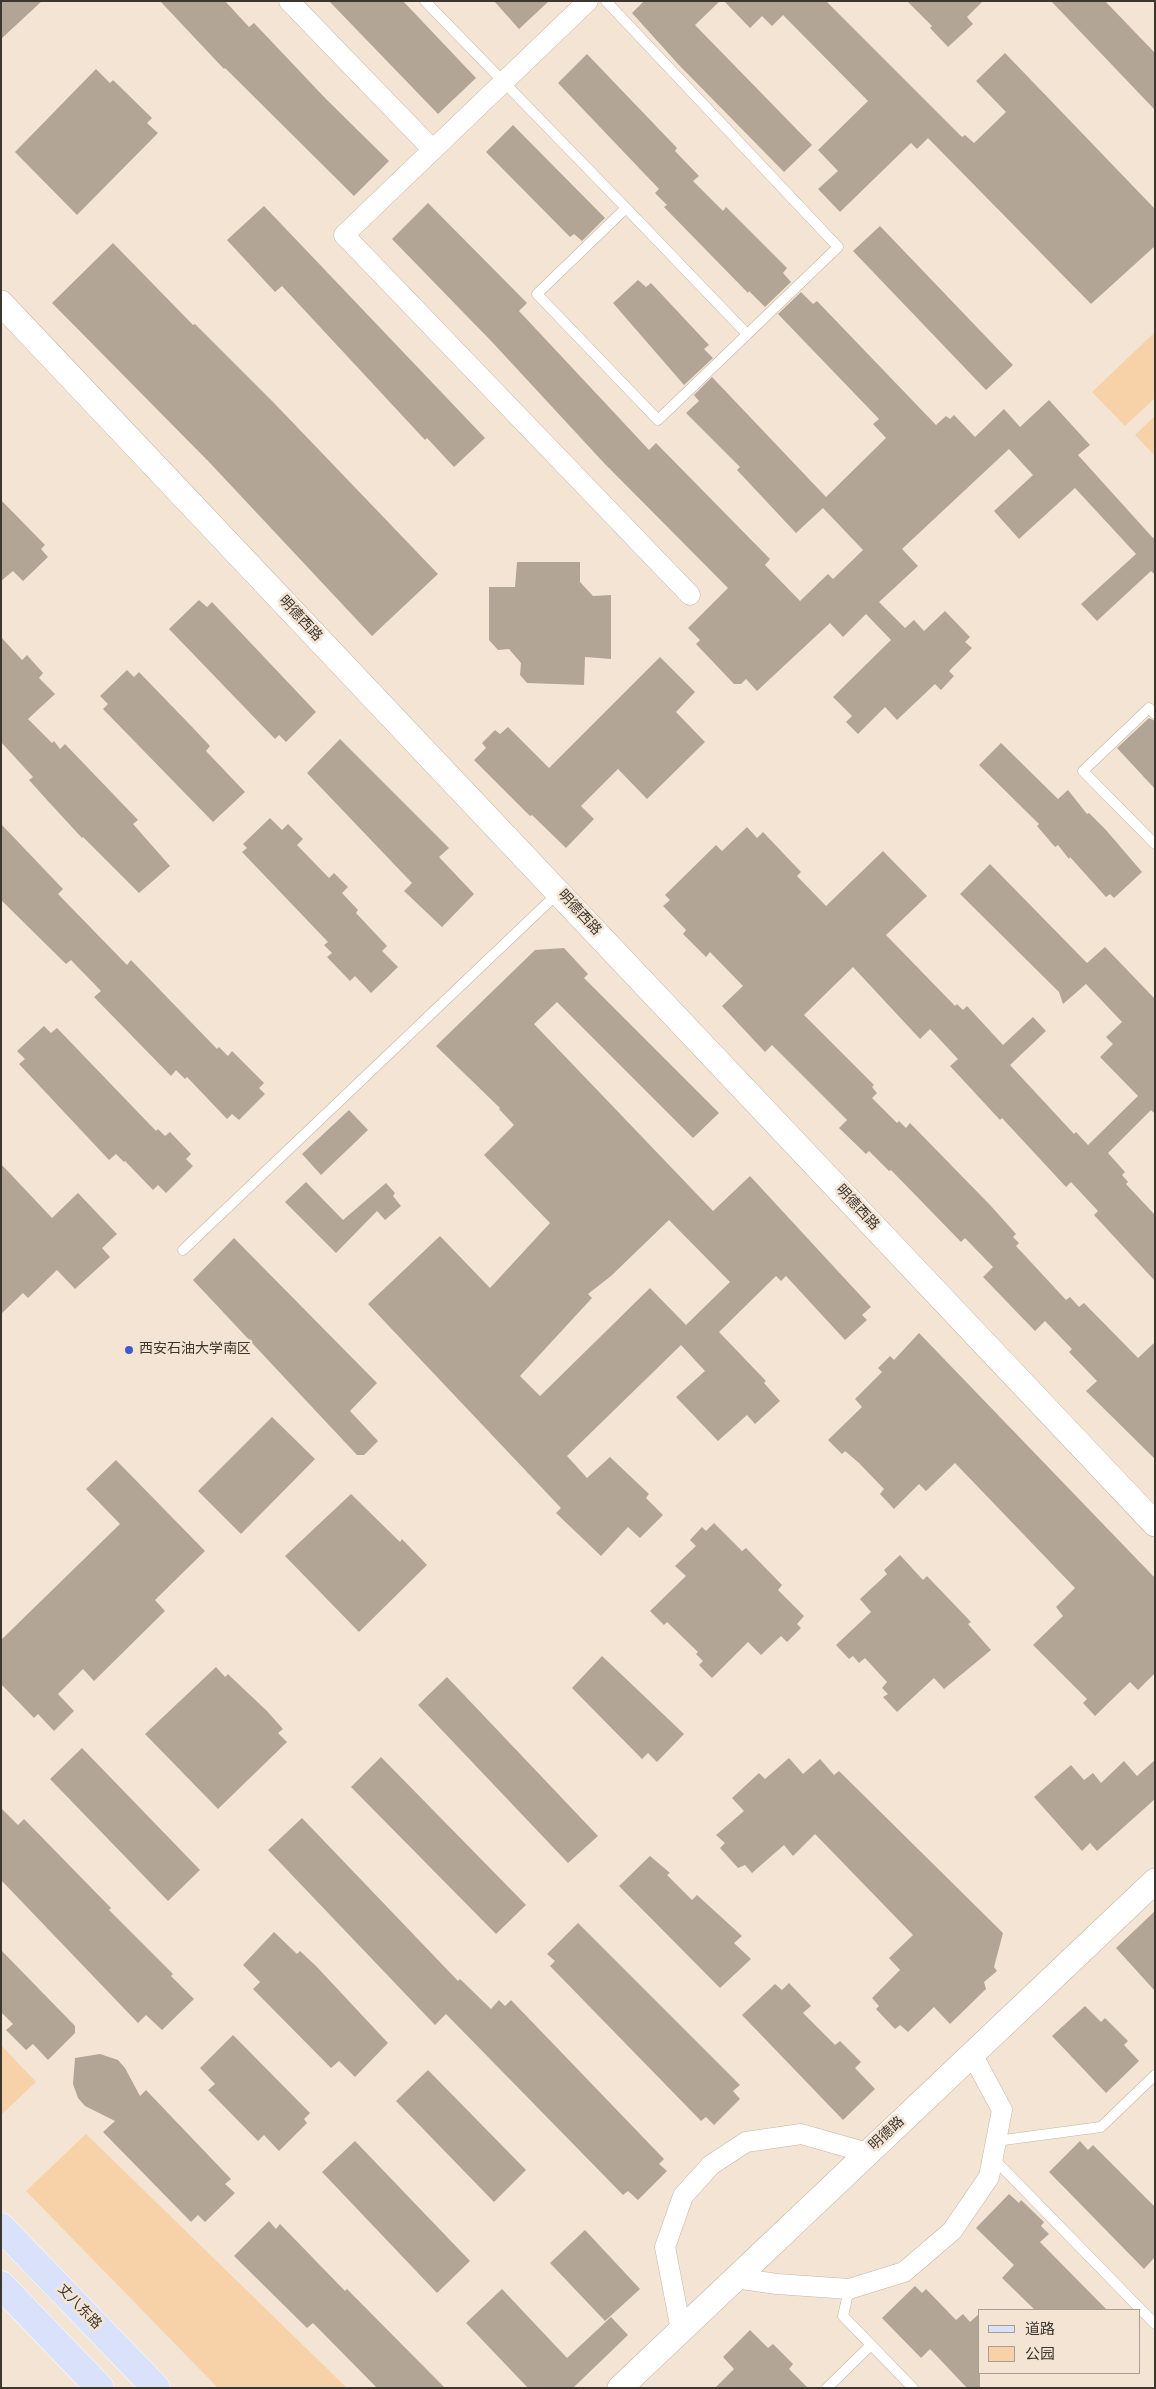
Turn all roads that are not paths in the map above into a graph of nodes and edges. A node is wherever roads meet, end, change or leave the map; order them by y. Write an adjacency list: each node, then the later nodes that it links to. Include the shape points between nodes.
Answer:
1 (289, 1): 6 (street)
2 (425, 1): 5 (lane)
3 (588, 1): 5 (street)
4 (606, 1): 9 (lane, via 838,247)
5 (504, 82): 6 (street); 7 (lane)
6 (433, 150): 10 (street, via 344,235)
7 (626, 208): 9 (lane); 9 (lane, via 537,294 658,420)
8 (1, 303): 13 (street, 明德西路)
9 (747, 334)
10 (690, 595)
11 (1155, 714): 12 (lane, via 1149,708 1083,771)
12 (1155, 844)
13 (559, 892): 14 (lane); 15 (street, 明德西路)
14 (183, 1250)
15 (1155, 1524)
16 (1155, 1881): 17 (street, 明德路)
17 (972, 2054): 19 (street, via 1002,2110); 20 (street, 明德路)
18 (1155, 2075): 19 (lane, via 1101,2127)
19 (994, 2149): 24 (street, via 989,2177 952,2232 904,2272); 25 (lane)
20 (868, 2153): 22 (street, 明德路); 26 (street, via 801,2134 746,2142 710,2165 682,2196 665,2247)
21 (1, 2227): 29 (main road, 丈八东路)
22 (736, 2278): 24 (street); 26 (street, 明德路)
23 (1, 2285): 28 (main road)
24 (849, 2289): 27 (lane, via 843,2316)
25 (1155, 2324)
26 (680, 2330): 30 (street, 明德路)
27 (871, 2345): 31 (lane); 32 (lane)
28 (100, 2388)
29 (156, 2388)
30 (620, 2388)
31 (827, 2388)
32 (913, 2388)

